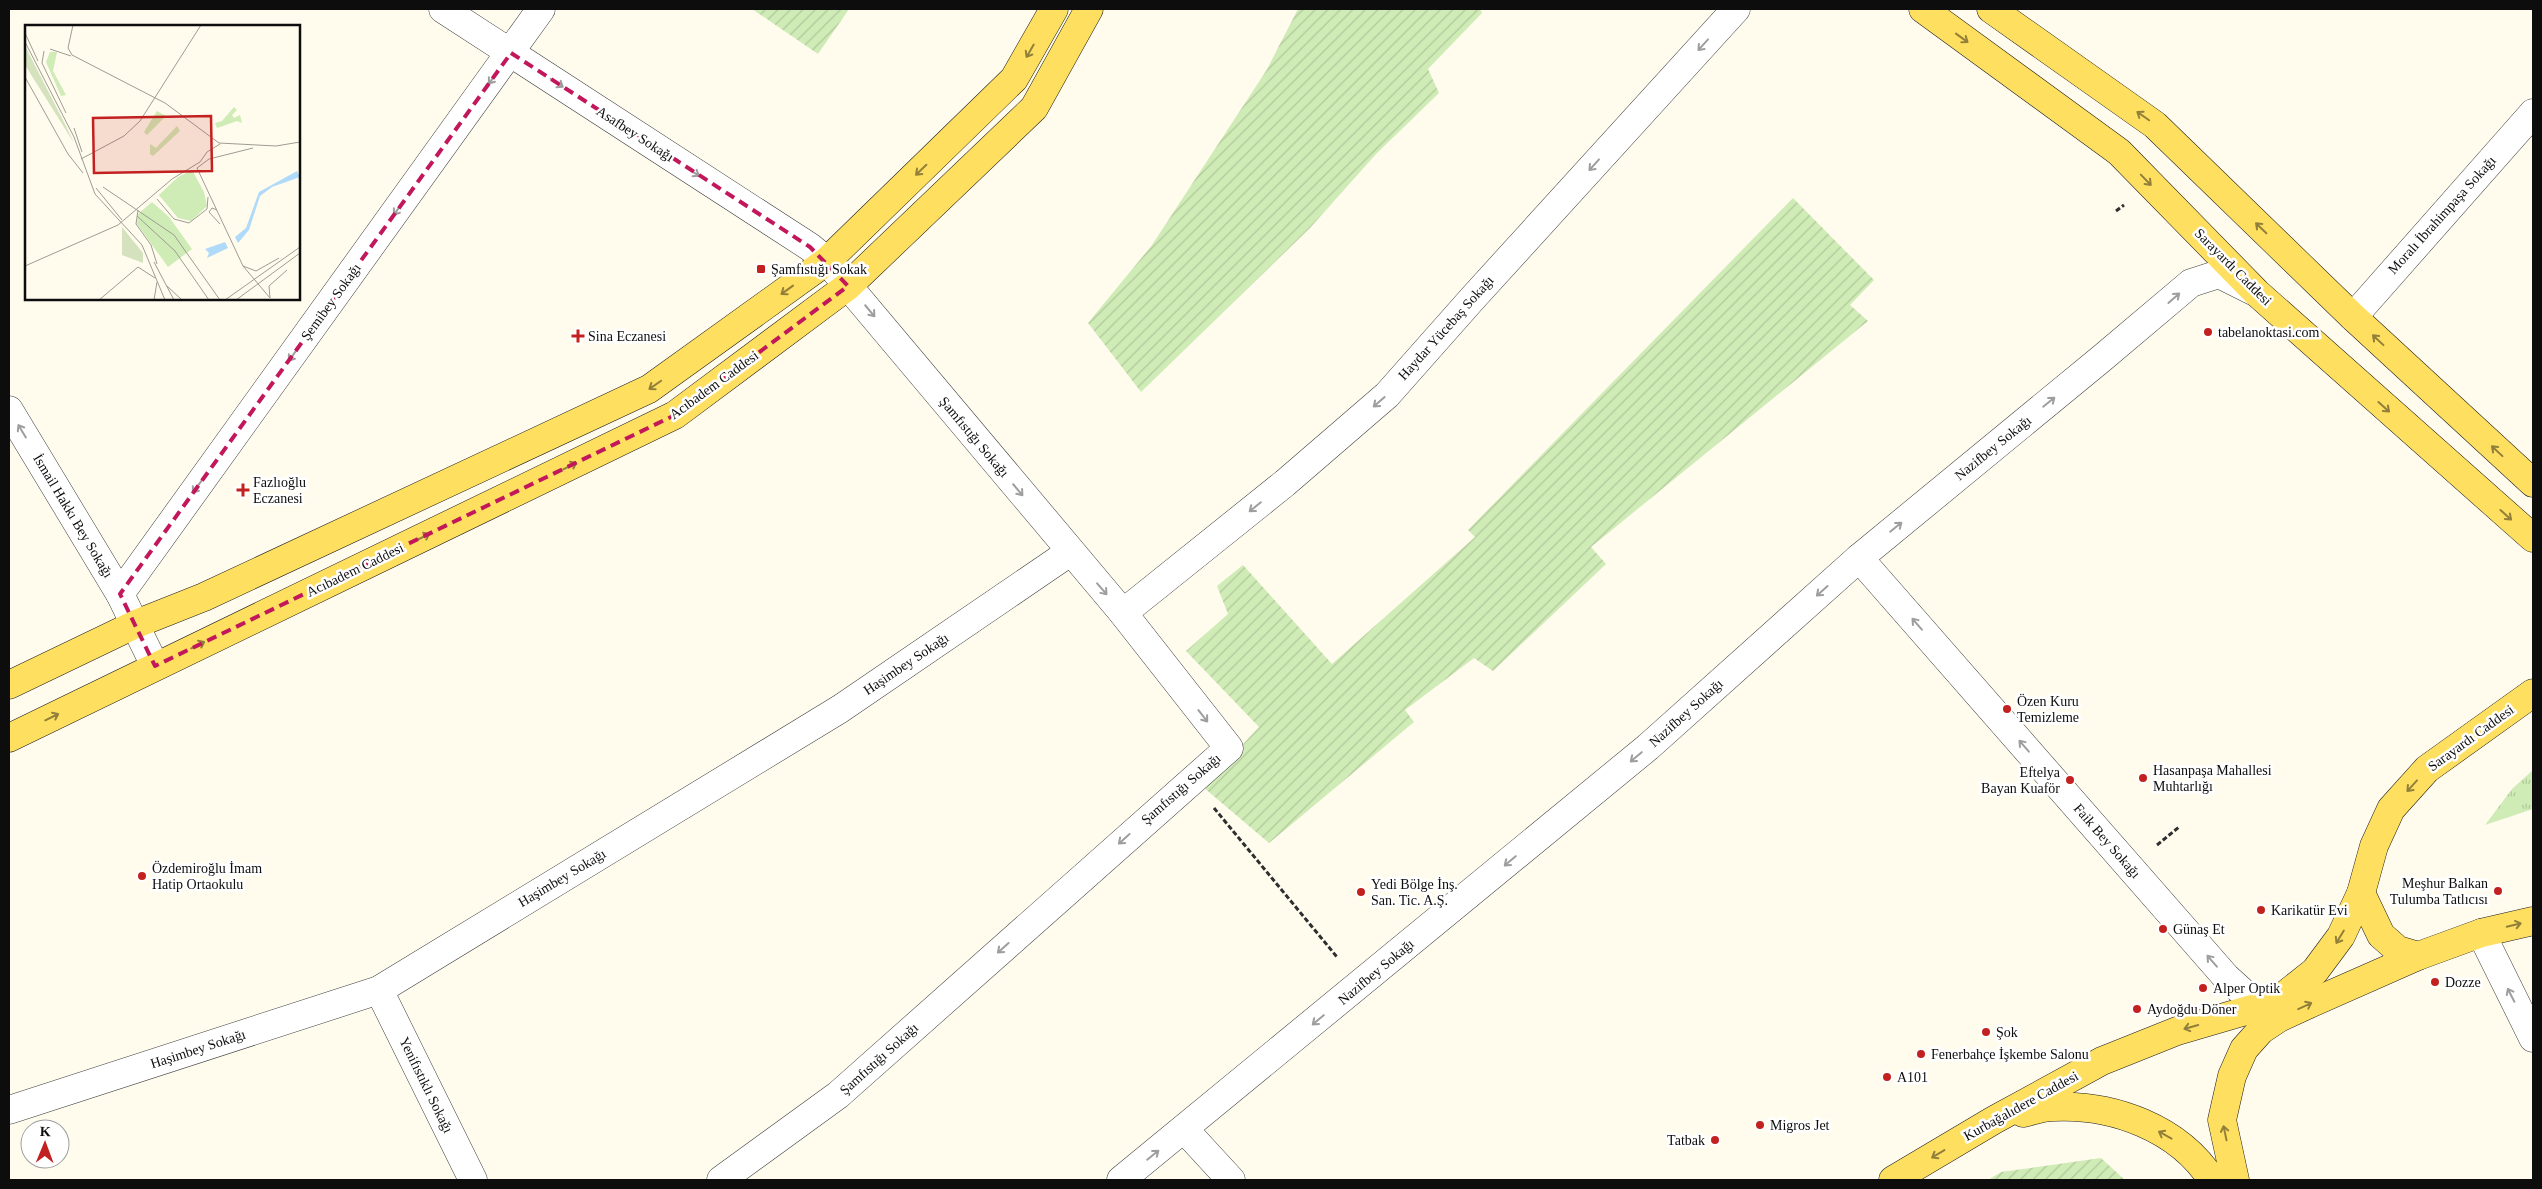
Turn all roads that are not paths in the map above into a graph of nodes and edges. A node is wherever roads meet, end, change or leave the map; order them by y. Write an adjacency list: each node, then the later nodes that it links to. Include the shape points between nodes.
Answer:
1 (443, 9): 8 (street, Asafbey Sokağı)
2 (540, 9): 8 (street, Şemibey Sokağı)
3 (1054, 9): 10 (main road, one-way to 10, via 1014,79)
4 (1089, 9): 11 (main road, Acıbadem Caddesi, via 1034,108)
5 (1736, 9): 20 (street, Haydar Yücebaş Sokağı, one-way to 20, via 1387,396)
6 (1923, 9): 12 (main road, Sarayardı Caddesi, one-way to 12, via 2118,152)
7 (1991, 9): 13 (main road, one-way to 7, via 2155,125)
8 (510, 53): 10 (street, Asafbey Sokağı, one-way to 10, via 810,247); 19 (street, Şemibey Sokağı, one-way to 19)
9 (2533, 113): 13 (street, Moralı İbrahimpaşa Sokağı)
10 (826, 261): 11 (street, Şamfıstığı Sokağı); 21 (main road, one-way to 21, via 649,389 204,597)
11 (848, 286): 17 (street, Şamfıstığı Sokağı, one-way to 17); 22 (main road, Acıbadem Caddesi, one-way to 11, via 675,415)
12 (2256, 293): 16 (main road, Sarayardı Caddesi, one-way to 16); 18 (street, Nazifbey Sokağı, one-way to 12, via 2102,360 2191,283 2219,274)
13 (2353, 317): 15 (main road, one-way to 13)
14 (9, 410): 19 (street, İsmail Hakkı Bey Sokağı, one-way to 14)
15 (2532, 480)
16 (2533, 538)
17 (1070, 552): 20 (street, Şamfıstığı Sokağı, one-way to 20); 30 (street, Haşimbey Sokağı, via 840,709)
18 (1859, 558): 31 (street, Faik Bey Sokağı, one-way to 18, via 2219,970); 35 (street, Nazifbey Sokağı, one-way to 35, via 1648,747)
19 (120, 594): 21 (street, İsmail Hakkı Bey Sokağı)
20 (1123, 613): 37 (street, Şamfıstığı Sokağı, one-way to 37, via 1228,748 838,1095)
21 (136, 624): 22 (street); 23 (main road)
22 (155, 666): 25 (main road, Acıbadem Caddesi, one-way to 22)
23 (9, 685)
24 (2533, 693): 26 (main road, Sarayardı Caddesi, one-way to 26, via 2427,769 2391,809 2374,846)
25 (9, 738)
26 (2361, 893): 29 (main road, via 2381,935 2398,950); 31 (main road, Kurbağalıdere Caddesi, one-way to 31, via 2341,936 2315,971 2286,994)
27 (2533, 920): 28 (main road, one-way to 27)
28 (2481, 933): 29 (main road); 32 (street, one-way to 28)
29 (2418, 956): 42 (main road, one-way to 29, via 2222,1120 2232,1076 2244,1049 2261,1030 2279,1018)
30 (379, 990): 33 (street, Haşimbey Sokağı); 36 (street, Yenifıstıklı Sokağı)
31 (2259, 1007): 34 (main road, Kurbağalıdere Caddesi, one-way to 34, via 2177,1031 2102,1061)
32 (2533, 1038)
33 (9, 1110)
34 (1994, 1120): 40 (main road, Kurbağalıdere Caddesi, one-way to 40); 41 (main road, one-way to 34, via 2202,1164 2178,1142 2122,1114 2082,1107 2051,1107)
35 (1184, 1129): 38 (street, Nazifbey Sokağı, one-way to 35); 39 (street)
36 (473, 1180)
37 (720, 1180)
38 (1121, 1180)
39 (1231, 1180)
40 (1893, 1180)
41 (2212, 1180)
42 (2235, 1180)

